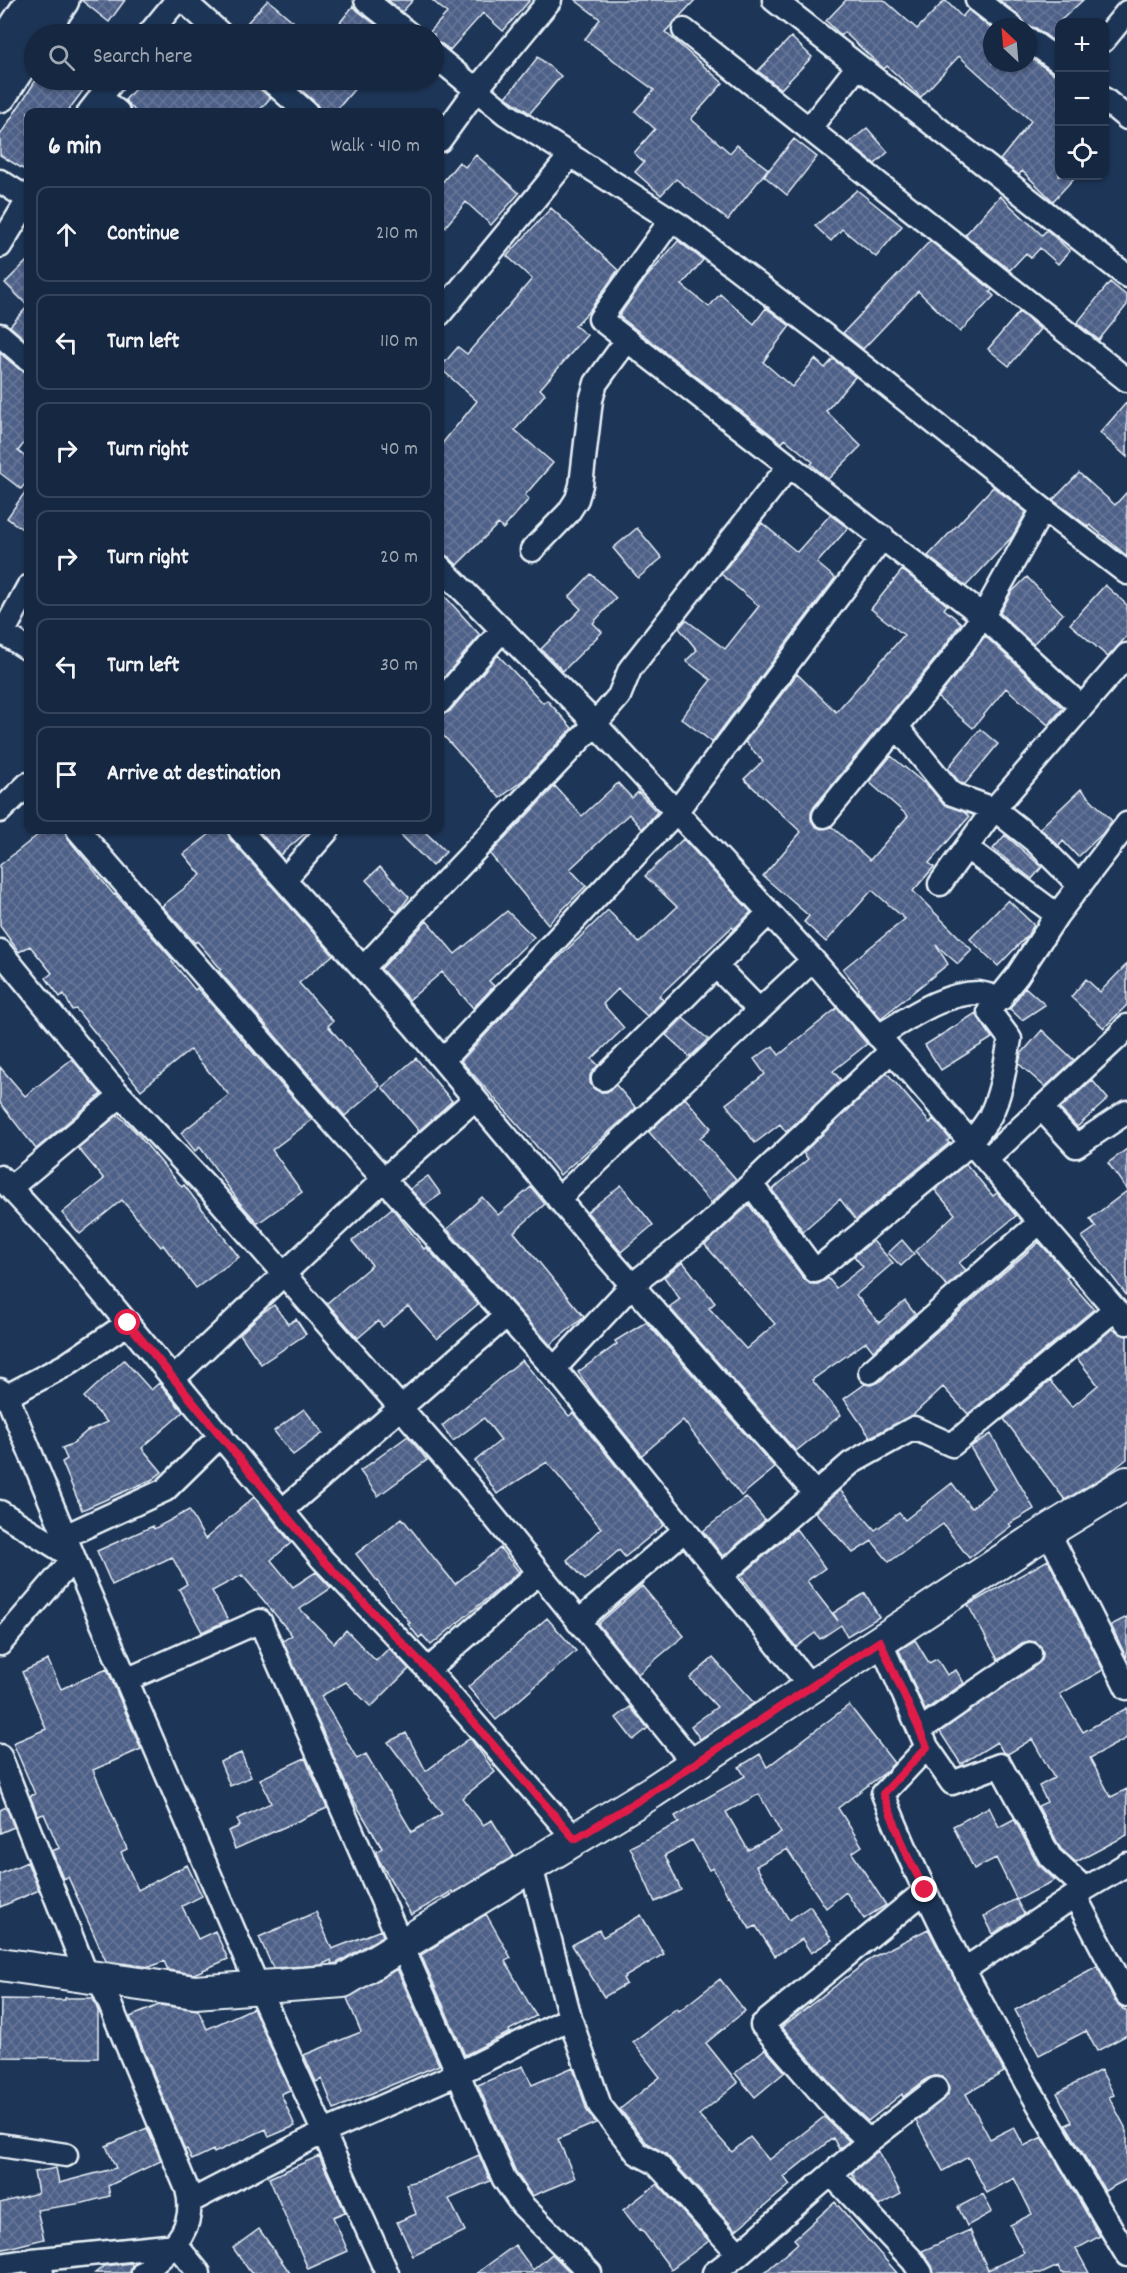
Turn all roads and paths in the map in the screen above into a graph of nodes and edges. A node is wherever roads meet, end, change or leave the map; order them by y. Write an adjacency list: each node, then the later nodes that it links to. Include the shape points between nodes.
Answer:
1 (34, 0): 18 (main road)
2 (62, 0): 11 (main road)
3 (177, 0): 12 (street)
4 (183, 0): 13 (street)
5 (366, 0): 14 (street)
6 (550, 0): 24 (street)
7 (774, 0): 22 (street)
8 (977, 0): 10 (street)
9 (1127, 12): 16 (street)
10 (1000, 18)
11 (46, 24)
12 (157, 24)
13 (210, 24)
14 (396, 24)
15 (684, 30): 31 (street)
16 (1109, 34)
17 (1037, 46): 20 (street)
18 (0, 52)
19 (24, 58): 25 (main road)
20 (1055, 59)
21 (444, 63): 24 (street)
22 (858, 66): 31 (street); 39 (street)
23 (281, 90): 29 (street)
24 (476, 90): 32 (street); 33 (street)
25 (0, 95)
26 (101, 96): 28 (street)
27 (1109, 103): 30 (street)
28 (114, 108)
29 (302, 108)
30 (1127, 118)
31 (809, 129): 44 (street)
32 (444, 134)
33 (571, 155): 37 (street); 40 (street)
34 (0, 181): 35 (street)
35 (24, 197)
36 (24, 207): 38 (street)
37 (671, 220): 42 (street, via 600,319); 46 (street, via 824,335)
38 (0, 246)
39 (1127, 276)
40 (444, 309)
41 (0, 335): 43 (street)
42 (627, 340): 45 (street); 48 (street, via 596,383 578,499)
43 (24, 356)
44 (1127, 380)
45 (789, 466): 47 (street); 59 (street, via 630,669 619,696)
46 (1042, 509): 50 (street); 52 (street)
47 (883, 537): 52 (street); 64 (street)
48 (532, 550)
49 (444, 571): 53 (street)
50 (1127, 573)
51 (24, 594): 54 (street)
52 (983, 615): 58 (street); 60 (street)
53 (502, 630): 57 (street); 59 (street)
54 (2, 632): 55 (street)
55 (24, 646)
56 (1127, 655): 58 (street)
57 (444, 697)
58 (1082, 707): 62 (street)
59 (595, 724): 64 (street); 79 (street)
60 (897, 727): 62 (street, via 952,794); 65 (street)
61 (24, 788): 63 (street)
62 (994, 809): 70 (street); 73 (street, via 1036,842)
63 (0, 811)
64 (676, 812): 74 (street); 84 (street)
65 (824, 816)
66 (1127, 824): 73 (street)
67 (82, 834): 92 (street)
68 (244, 834): 71 (street)
69 (324, 834): 71 (street)
70 (967, 848): 72 (street); 75 (street)
71 (285, 879): 79 (street)
72 (940, 885)
73 (1080, 886): 75 (street)
74 (770, 913): 77 (street); 78 (street)
75 (1056, 915): 80 (street)
76 (0, 951): 86 (street)
77 (813, 960): 81 (street); 83 (street)
78 (716, 966): 81 (street); 85 (street)
79 (363, 968): 84 (street)
80 (1001, 999): 83 (street, via 980,993 939,1002); 90 (street, via 989,1011 1010,1039 1002,1078 989,1118)
81 (759, 1010): 95 (street)
82 (1127, 1026): 88 (street)
83 (884, 1044): 90 (street); 94 (street)
84 (443, 1060): 87 (street)
85 (603, 1079)
86 (120, 1096): 93 (street); 97 (street, via 212,1192)
87 (475, 1099): 92 (street); 95 (street)
88 (1041, 1108): 89 (street, via 1076,1146); 91 (street)
89 (1127, 1112)
90 (971, 1143): 91 (street); 94 (street, via 815,1271)
91 (986, 1160): 96 (street)
92 (384, 1179): 97 (street); 99 (street)
93 (5, 1182): 101 (street)
94 (751, 1184): 98 (street)
95 (558, 1199): 98 (street)
96 (1040, 1222): 100 (street); 103 (street)
97 (282, 1274): 104 (street); 106 (street)
98 (632, 1285): 102 (street); 109 (street)
99 (506, 1316): 102 (street); 106 (street)
100 (1121, 1316): 109 (street, via 952,1445 914,1428 851,1463)
101 (128, 1323): 104 (street); 105 (street, via 66,1365)
102 (554, 1369): 112 (street)
103 (870, 1372)
104 (174, 1378): 107 (street)
105 (3, 1393): 114 (street)
106 (401, 1409): 110 (street); 116 (street, via 469,1486)
107 (221, 1436): 110 (street); 114 (street, via 165,1490)
108 (1127, 1482): 113 (street)
109 (815, 1493): 117 (street)
110 (283, 1510): 122 (street, via 322,1559)
111 (0, 1512): 115 (street)
112 (685, 1530): 117 (street); 118 (street)
113 (1048, 1532): 119 (street); 125 (street)
114 (65, 1536): 115 (street)
115 (74, 1557): 120 (street); 123 (street)
116 (538, 1574): 118 (street); 122 (street)
117 (722, 1575): 124 (street)
118 (578, 1622): 128 (street)
119 (880, 1641): 124 (street); 126 (street)
120 (0, 1644)
121 (1030, 1654): 126 (street)
122 (428, 1670): 129 (street)
123 (126, 1680): 134 (street, via 260,1621); 138 (street)
124 (812, 1687): 128 (street)
125 (1127, 1688)
126 (924, 1739): 132 (street, via 883,1794); 133 (street, via 952,1783 1000,1765 1050,1857)
127 (0, 1756): 137 (street)
128 (694, 1764): 129 (street)
129 (575, 1839): 131 (street)
130 (1127, 1863): 133 (street)
131 (531, 1866): 134 (street); 140 (street)
132 (925, 1890): 136 (street); 144 (street, via 762,2025 837,2111)
133 (1080, 1892): 136 (street); 139 (street)
134 (401, 1945): 138 (street, via 342,1981); 141 (street)
135 (0, 1964): 137 (street)
136 (965, 1969): 150 (street, via 1008,2054)
137 (93, 1977): 138 (street, via 195,1992); 148 (street)
138 (258, 1987): 143 (street)
139 (1127, 1995)
140 (570, 2018): 141 (street); 151 (street, via 600,2106 637,2153 656,2163)
141 (459, 2073): 143 (street); 157 (street, via 504,2179 522,2205)
142 (936, 2089): 144 (street)
143 (324, 2132): 148 (street); 156 (street)
144 (869, 2141): 147 (street)
145 (0, 2145): 146 (street)
146 (66, 2155)
147 (831, 2174): 151 (street); 159 (street)
148 (191, 2201): 149 (street)
149 (176, 2245): 153 (street); 154 (street); 155 (street)
150 (1127, 2255)
151 (740, 2262): 158 (street)
152 (0, 2265): 153 (street)
153 (38, 2266)
154 (143, 2273)
155 (199, 2273)
156 (387, 2273)
157 (590, 2273)
158 (714, 2273)
159 (921, 2273)

